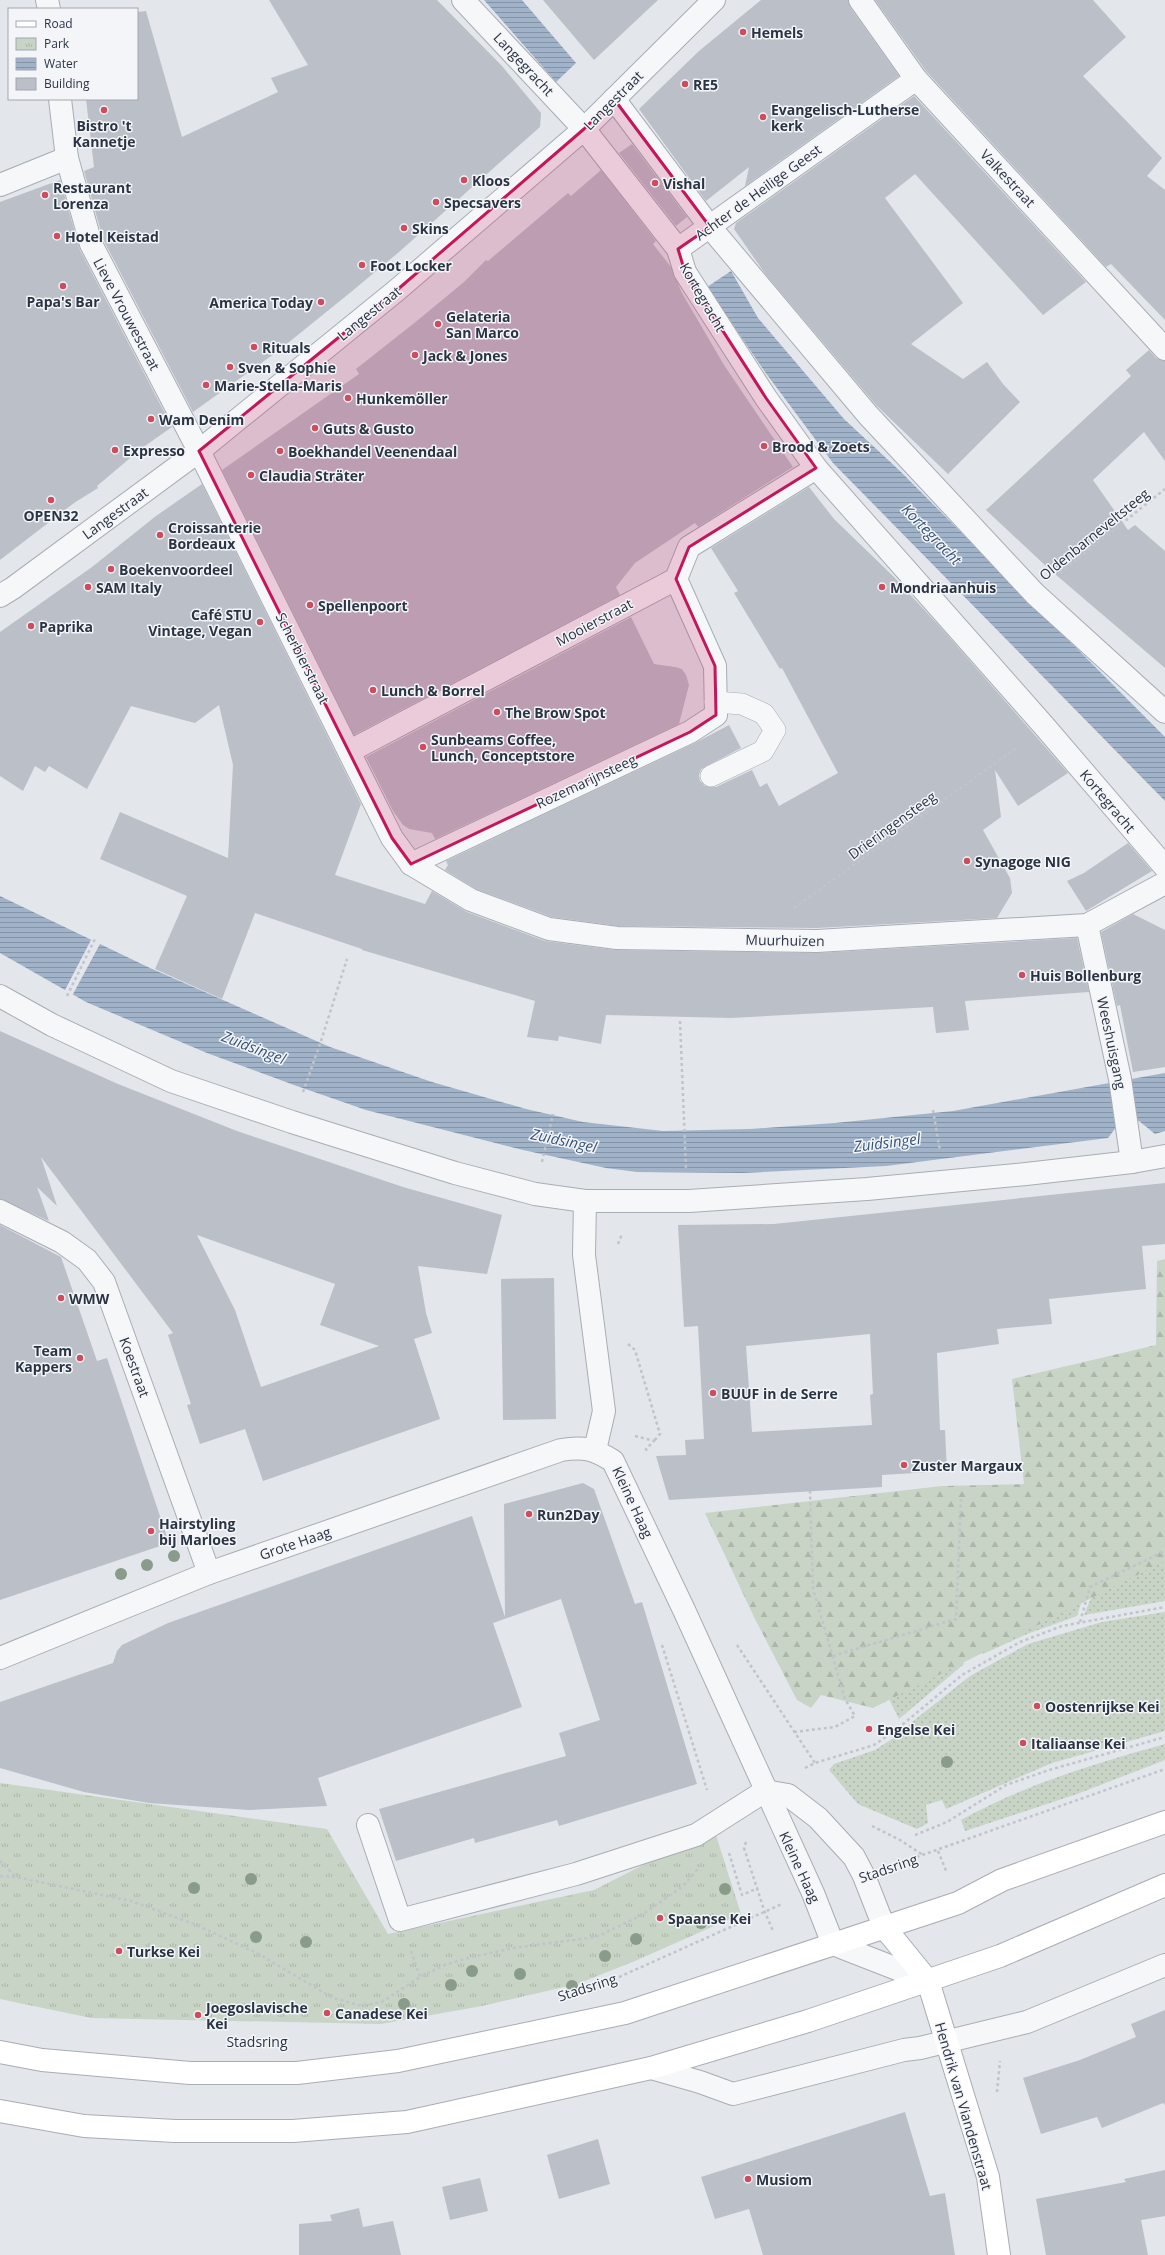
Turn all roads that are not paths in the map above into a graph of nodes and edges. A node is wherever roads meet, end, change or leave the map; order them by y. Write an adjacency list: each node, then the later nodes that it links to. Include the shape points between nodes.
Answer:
1 (463, 0): 7 (street, Langegracht)
2 (860, 0): 4 (street, Valkestraat)
3 (700, 5): 5 (street, Langestraat)
4 (916, 79): 10 (street, Achter de Heilige Geest); 12 (street, Valkestraat)
5 (614, 99): 7 (street, Langestraat); 10 (street)
6 (60, 100): 8 (street, Lieve Vrouwestraat)
7 (584, 129): 11 (street, Kortegracht); 13 (street, Langestraat, via 398,290)
8 (68, 158): 9 (street); 13 (street, Lieve Vrouwestraat, via 91,244)
9 (0, 185)
10 (710, 227): 11 (street, Achter de Heilige Geest); 18 (street, via 868,415 1035,594)
11 (678, 249): 14 (street, Kortegracht, via 685,272 766,398)
12 (1165, 349)
13 (199, 451): 16 (street, Langestraat); 19 (street, Scherbierstraat)
14 (816, 468): 15 (street, via 689,546); 22 (street, Kortegracht)
15 (676, 579): 17 (street, Rozemarijnsteeg, via 715,666); 19 (street, Mooierstraat)
16 (0, 596)
17 (716, 702): 20 (lane, via 742,704 764,714 775,730 763,750); 21 (street, Rozemarijnsteeg, via 716,715 690,732)
18 (1165, 712)
19 (350, 751): 21 (street, Scherbierstraat, via 392,838)
20 (711, 776)
21 (411, 864): 24 (street, Muurhuizen, via 471,900 549,928 617,938 817,941)
22 (1165, 867)
23 (1165, 883): 24 (street, Muurhuizen)
24 (1087, 925): 27 (street, Weeshuisgang, via 1120,1079)
25 (0, 996): 28 (street, via 52,1025 170,1081 455,1173 536,1194)
26 (1165, 1156): 27 (street)
27 (1132, 1162): 28 (street, via 860,1189 688,1201)
28 (585, 1201): 30 (street, via 584,1255 604,1411)
29 (0, 1211): 31 (street, Koestraat, via 62,1242 87,1260 104,1282)
30 (595, 1450): 31 (street, Grote Haag, via 576,1447 561,1450); 33 (street, Kleine Haag, via 613,1461)
31 (209, 1573): 32 (street, Grote Haag)
32 (0, 1658)
33 (766, 1791): 35 (street, via 696,1835 576,1874 400,1920); 37 (street, via 788,1795 818,1818 854,1857); 38 (street, Kleine Haag, via 813,1893)
34 (1165, 1822): 37 (main road, via 1002,1880 958,1903)
35 (368, 1825)
36 (1165, 1885): 40 (main road, via 1000,1956)
37 (884, 1927): 38 (main road); 40 (main road)
38 (833, 1944): 40 (street); 42 (main road, via 625,2014 398,2061 297,2073 190,2073 42,2060)
39 (1165, 1965): 41 (street, via 1044,2016)
40 (928, 1981): 41 (main road, Hendrik van Viandenstraat); 43 (main road, via 808,2021)
41 (946, 2041): 43 (street, via 733,2094); 45 (main road, Hendrik van Viandenstraat, via 988,2177)
42 (0, 2052)
43 (652, 2068): 44 (main road, via 408,2122 293,2131 175,2131 84,2126)
44 (0, 2111)
45 (999, 2255)

